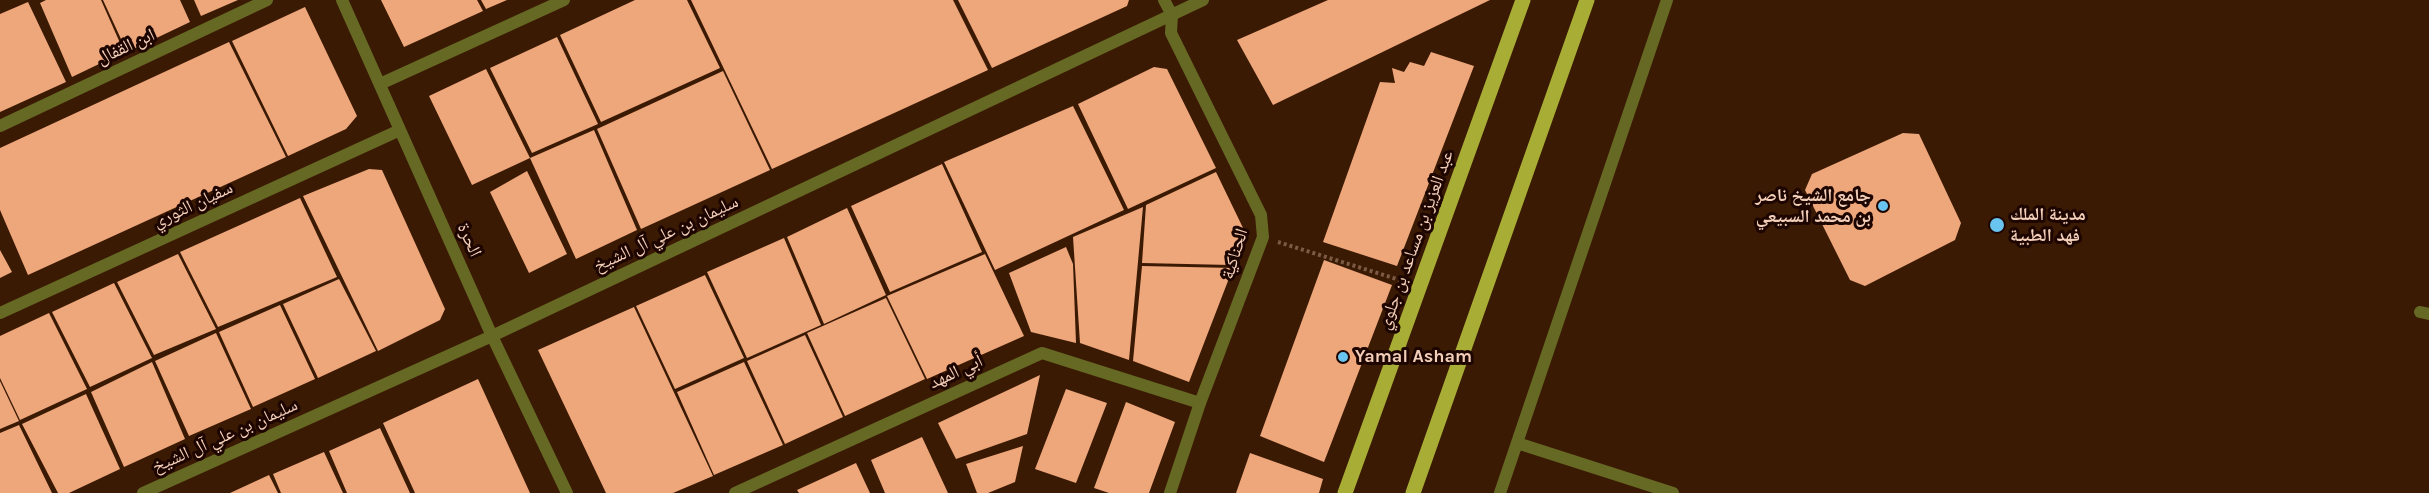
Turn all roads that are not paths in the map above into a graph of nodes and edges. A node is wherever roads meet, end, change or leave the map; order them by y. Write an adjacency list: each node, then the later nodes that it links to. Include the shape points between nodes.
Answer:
1 (267, 0): 11 (street, ابن القفال)
2 (342, 0): 10 (street, الحرة)
3 (564, 0): 10 (street)
4 (1164, 0): 9 (street, الحناكية)
5 (1203, 0): 9 (street, سليمان بن علي آل الشيخ)
6 (1523, 0): 21 (main road, عبد العزيز بن مساعد بن جلوي)
7 (1587, 0): 22 (main road)
8 (1667, 0): 16 (street)
9 (1172, 15): 14 (street, سليمان بن علي آل الشيخ); 15 (street, الحناكية, via 1171,33 1261,215 1263,237)
10 (380, 84): 12 (street, الحرة)
11 (0, 126)
12 (400, 130): 13 (street, سفيان الثوري); 14 (street, الحرة)
13 (0, 313)
14 (492, 336): 17 (street, سليمان بن علي آل الشيخ); 18 (street, الحرة)
15 (1200, 402): 19 (street, أبي المهد, via 1042,353); 20 (street, الحناكية)
16 (1517, 443): 23 (street); 24 (street)
17 (143, 493)
18 (567, 493)
19 (735, 493)
20 (1170, 493)
21 (1346, 493)
22 (1413, 493)
23 (1500, 493)
24 (1673, 493)

